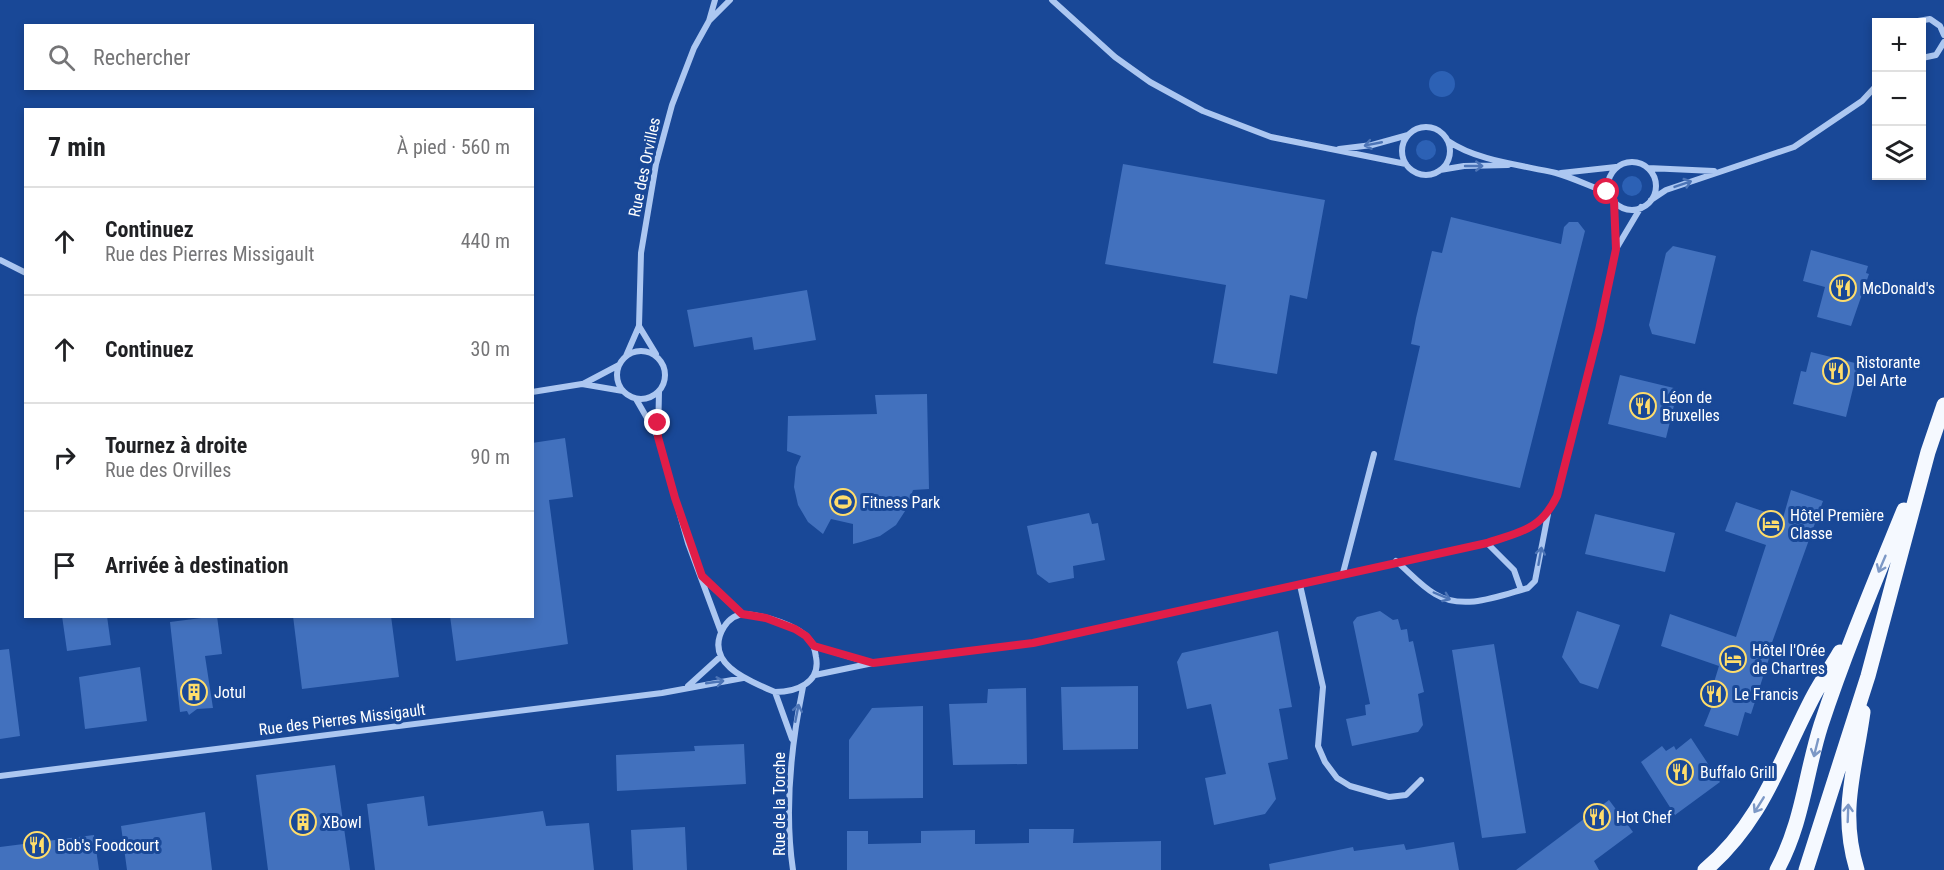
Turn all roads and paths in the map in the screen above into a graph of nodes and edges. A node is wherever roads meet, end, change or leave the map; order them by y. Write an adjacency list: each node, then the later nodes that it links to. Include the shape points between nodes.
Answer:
1 (715, 0): 6 (street, Rue des Orvilles)
2 (730, 0): 6 (street, Rue des Orvilles)
3 (1052, 0): 14 (street, via 1115,57 1151,83 1203,111 1255,132)
4 (1944, 17): 7 (street)
5 (1926, 19): 7 (street)
6 (709, 21): 29 (street, Rue des Orvilles, via 672,105 656,164 642,253)
7 (1940, 26): 8 (street)
8 (1944, 35)
9 (1944, 42): 10 (street, via 1935,55)
10 (1926, 57)
11 (1872, 90): 20 (street, via 1794,147 1748,165)
12 (1408, 135): 13 (street, via 1416,129 1431,127); 14 (street, one-way to 14); 15 (street, via 1402,149)
13 (1448, 141): 16 (street); 19 (street, via 1449,156)
14 (1336, 150): 15 (street)
15 (1406, 164): 19 (street, via 1419,174)
16 (1508, 165): 19 (street, one-way to 16); 21 (street)
17 (1618, 166): 18 (street, via 1630,162); 21 (street); 22 (street, via 1610,176)
18 (1648, 168): 20 (street); 23 (street, via 1656,187)
19 (1440, 170)
20 (1717, 171): 23 (street, one-way to 20, via 1666,190)
21 (1557, 174): 22 (street)
22 (1609, 193): 24 (street)
23 (1651, 200): 25 (street)
24 (1614, 201): 25 (street, via 1624,208); 26 (street)
25 (1641, 207): 26 (street)
26 (1616, 249): 42 (street, via 1557,496)
27 (0, 260): 28 (street)
28 (24, 272)
29 (639, 326): 30 (street, Rue des Orvilles); 31 (street)
30 (626, 356): 31 (street, via 645,350); 32 (street)
31 (657, 356): 36 (street, via 666,372)
32 (619, 365): 33 (street); 34 (street, via 618,381)
33 (582, 384): 34 (street); 35 (street)
34 (623, 391): 37 (street)
35 (534, 392)
36 (659, 392): 37 (street); 39 (street)
37 (636, 399): 39 (street)
38 (1944, 405): 40 (main road)
39 (658, 437): 46 (street, via 688,543)
40 (1928, 452): 50 (main road, one-way to 50); 56 (main road)
41 (1374, 454): 45 (street)
42 (1548, 514): 43 (street, via 1529,530); 48 (street, one-way to 42, via 1535,581)
43 (1487, 543): 44 (street); 48 (street, via 1514,570)
44 (1396, 561): 45 (street); 48 (street, one-way to 48, via 1435,594 1452,601 1488,600)
45 (1343, 573): 47 (street)
46 (702, 576): 49 (street); 51 (street)
47 (1300, 585): 54 (street, via 1033,643); 63 (street, via 1323,687 1318,746 1325,762 1337,778 1350,786 1389,797 1406,795)
48 (1521, 590)
49 (742, 614): 51 (street, via 727,622); 52 (street, via 795,629)
50 (1856, 626): 65 (main road, one-way to 65, via 1814,696 1785,760 1756,810 1727,849); 66 (main road, one-way to 66, via 1821,727 1797,825)
51 (721, 632): 53 (street, via 717,642)
52 (814, 646): 54 (street); 55 (street)
53 (720, 657): 57 (street); 58 (street)
54 (873, 663): 55 (street)
55 (815, 675): 59 (street)
56 (1868, 676): 67 (main road); 68 (main road, one-way to 56, via 1847,810)
57 (743, 678): 58 (street, Rue des Pierres Missigault, one-way to 57); 60 (street)
58 (688, 686): 62 (street, Rue des Pierres Missigault, via 652,694)
59 (802, 687): 60 (street); 61 (street, one-way to 59)
60 (775, 692): 61 (street)
61 (792, 739): 64 (street, Rue de la Torche)
62 (0, 776)
63 (1421, 780)
64 (793, 870)
65 (1705, 870)
66 (1777, 870)
67 (1806, 870)
68 (1857, 870)

